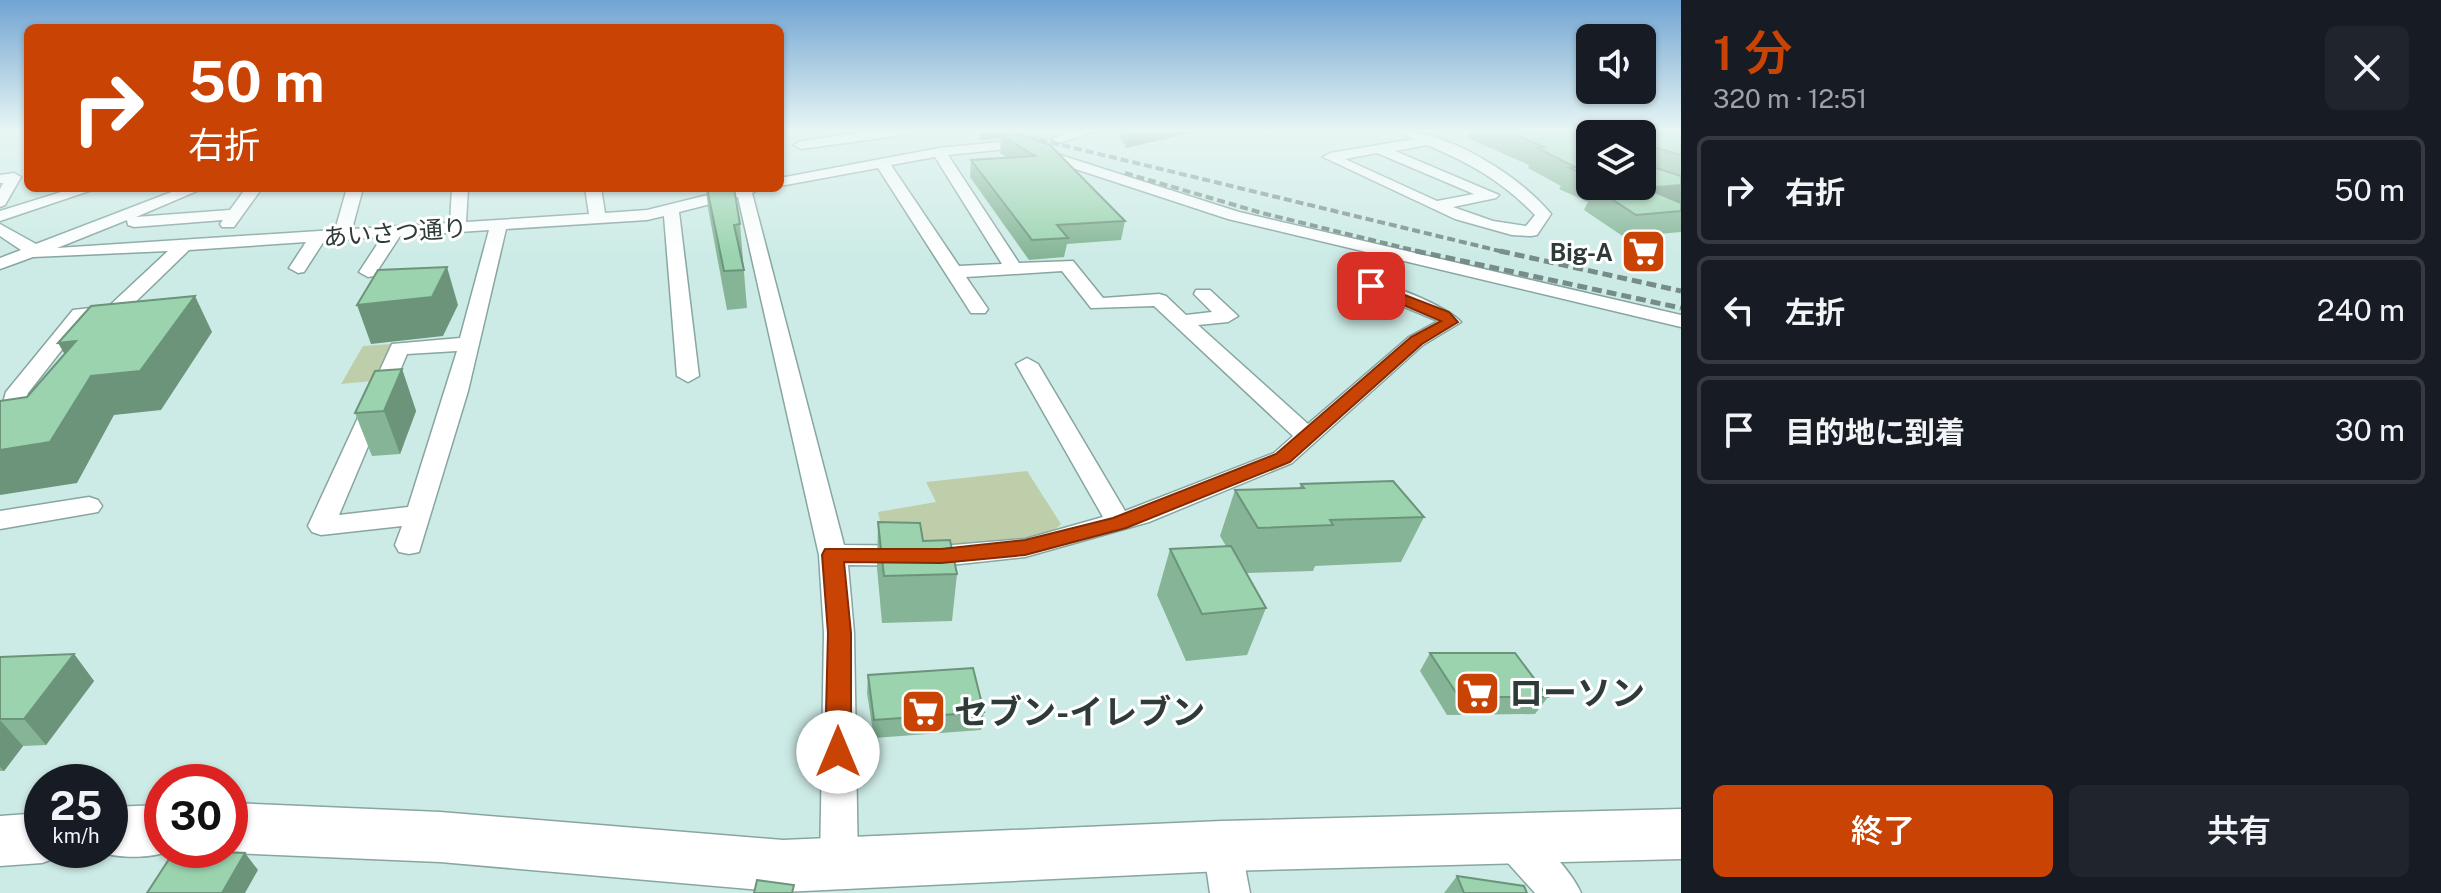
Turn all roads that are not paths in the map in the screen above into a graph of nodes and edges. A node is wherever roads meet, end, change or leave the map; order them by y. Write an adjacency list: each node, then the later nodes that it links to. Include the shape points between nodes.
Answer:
1 (889, 173): 37 (street)
2 (963, 173): 35 (street)
3 (1109, 173): 42 (street, via 1234,216)
4 (1365, 173): 18 (street)
5 (1437, 173): 18 (street, via 1491,195)
6 (1494, 173): 18 (street, via 1543,214 1531,231 1515,234)
7 (0, 179): 17 (street, via 14,177)
8 (77, 192): 21 (street)
9 (186, 192): 23 (street)
10 (251, 192): 20 (street)
11 (354, 192): 28 (street)
12 (460, 192): 25 (street)
13 (594, 192): 22 (street)
14 (722, 192): 16 (street, あいさつ通り)
15 (750, 192): 53 (street)
16 (694, 195): 19 (street, あいさつ通り)
17 (0, 202)
18 (1438, 205)
19 (671, 209): 22 (street, あいさつ通り); 45 (street)
20 (236, 214): 23 (street); 30 (street)
21 (0, 216)
22 (598, 218): 24 (street, あいさつ通り)
23 (115, 222): 32 (street)
24 (499, 225): 25 (street, あいさつ通り); 43 (street)
25 (458, 228): 27 (street, あいさつ通り)
26 (0, 229): 32 (street)
27 (393, 233): 28 (street, あいさつ通り); 36 (street)
28 (342, 235): 29 (street, あいさつ通り)
29 (318, 237): 30 (street, あいさつ通り); 34 (street)
30 (214, 242): 31 (street, あいさつ通り)
31 (184, 245): 32 (street, あいさつ通り); 46 (street, via 115,311 80,314 17,392)
32 (34, 252): 33 (street)
33 (0, 264)
34 (298, 268)
35 (1014, 268): 37 (street); 41 (street, via 1067,265 1098,304 1159,300)
36 (368, 272)
37 (955, 272): 40 (street)
38 (1371, 286): 47 (street, via 1451,322 1416,341)
39 (1203, 294): 41 (street, via 1228,316)
40 (978, 309)
41 (1182, 321): 47 (street)
42 (1681, 321)
43 (469, 344): 49 (street); 49 (street, via 399,348 318,532)
44 (1027, 364): 51 (street)
45 (688, 376)
46 (6, 431)
47 (1309, 438): 51 (street, via 1283,458)
48 (89, 506): 50 (street)
49 (418, 515): 52 (street)
50 (0, 520)
51 (1119, 523): 53 (street, via 1025,548 941,556)
52 (409, 545)
53 (833, 555): 59 (street, via 839,633)
54 (248, 829): 59 (street, via 440,837 783,866)
55 (1681, 834): 57 (street)
56 (24, 839): 58 (street)
57 (1510, 839): 60 (street); 62 (street)
58 (0, 841)
59 (839, 865): 61 (street)
60 (1226, 869): 61 (street)
61 (904, 878)
62 (1561, 893)

